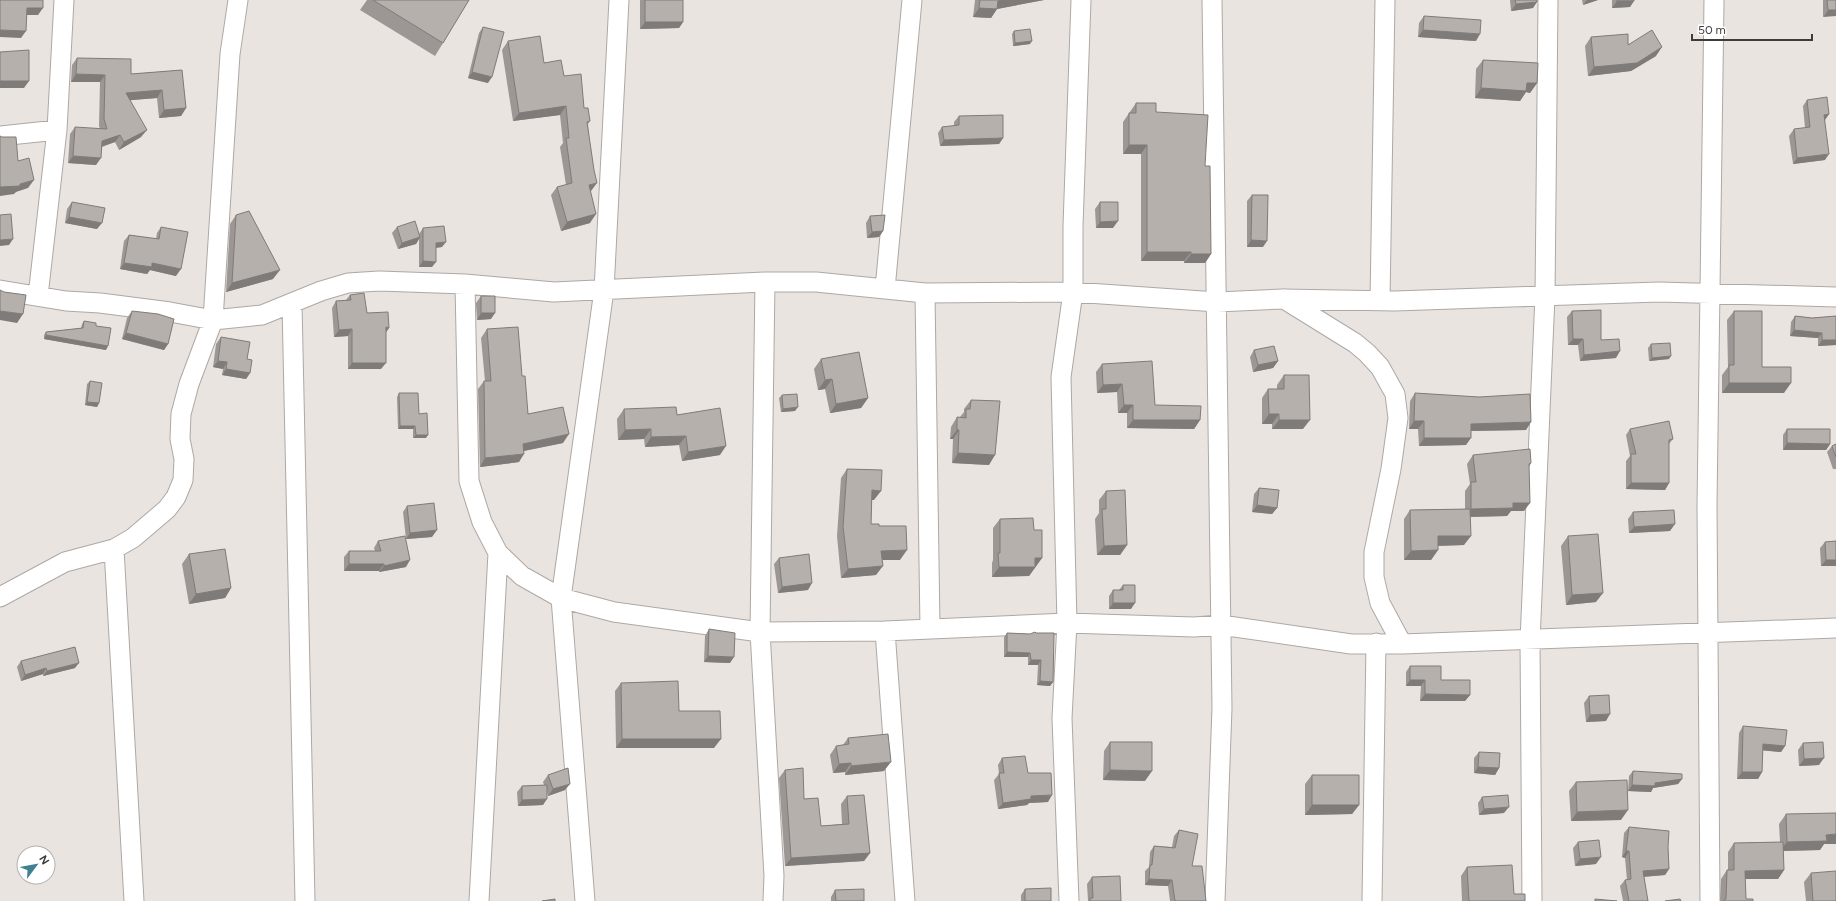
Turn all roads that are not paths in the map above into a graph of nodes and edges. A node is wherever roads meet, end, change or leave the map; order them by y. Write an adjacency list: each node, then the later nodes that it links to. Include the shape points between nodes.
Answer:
1 (64, 0): 10 (street)
2 (238, 0): 27 (street, via 230,54)
3 (619, 0): 16 (street)
4 (912, 0): 14 (street)
5 (1081, 0): 17 (street, via 1073,211)
6 (1212, 0): 25 (street)
7 (1385, 0): 24 (street)
8 (1548, 0): 21 (street)
9 (1714, 0): 19 (street)
10 (57, 130): 11 (street); 20 (street)
11 (0, 136)
12 (765, 282): 14 (street, via 816,282); 16 (street); 37 (street)
13 (465, 284): 16 (street, via 554,292); 26 (street, via 379,281 348,284 321,291); 29 (street, via 469,481 482,522)
14 (885, 289): 18 (street)
15 (0, 290): 20 (street)
16 (604, 290): 31 (street)
17 (1073, 292): 18 (street); 25 (street); 32 (street, via 1061,378)
18 (925, 293): 34 (street)
19 (1710, 293): 21 (street); 22 (street); 38 (street)
20 (38, 296): 27 (street, via 170,312)
21 (1545, 296): 24 (street); 39 (street)
22 (1836, 297)
23 (1283, 299): 24 (street); 25 (street); 41 (street, via 1367,353 1380,367 1395,394 1398,418 1374,552 1374,577 1380,603)
24 (1380, 301)
25 (1216, 302): 33 (street)
26 (292, 304): 27 (street, via 262,315); 43 (street)
27 (213, 320): 28 (street, via 189,384 181,414 183,480 176,497 151,523)
28 (114, 549): 30 (street, via 65,562); 42 (street)
29 (498, 553): 31 (street, via 522,576); 44 (street)
30 (0, 596)
31 (561, 598): 37 (street, via 614,612); 45 (street)
32 (1067, 623): 33 (street, via 1194,627); 34 (street); 48 (street, via 1062,718)
33 (1221, 625): 40 (street, via 1351,644); 49 (street, via 1222,708)
34 (930, 628): 36 (street)
35 (1836, 628): 38 (street)
36 (886, 631): 37 (street); 47 (street)
37 (760, 632): 46 (street, via 774,876)
38 (1708, 632): 39 (street); 52 (street)
39 (1530, 641): 41 (street); 51 (street)
40 (1376, 643): 41 (street); 50 (street)
41 (1402, 644)
42 (134, 901)
43 (305, 901)
44 (479, 901)
45 (585, 901)
46 (773, 901)
47 (905, 901)
48 (1069, 901)
49 (1215, 901)
50 (1372, 901)
51 (1532, 901)
52 (1710, 901)

